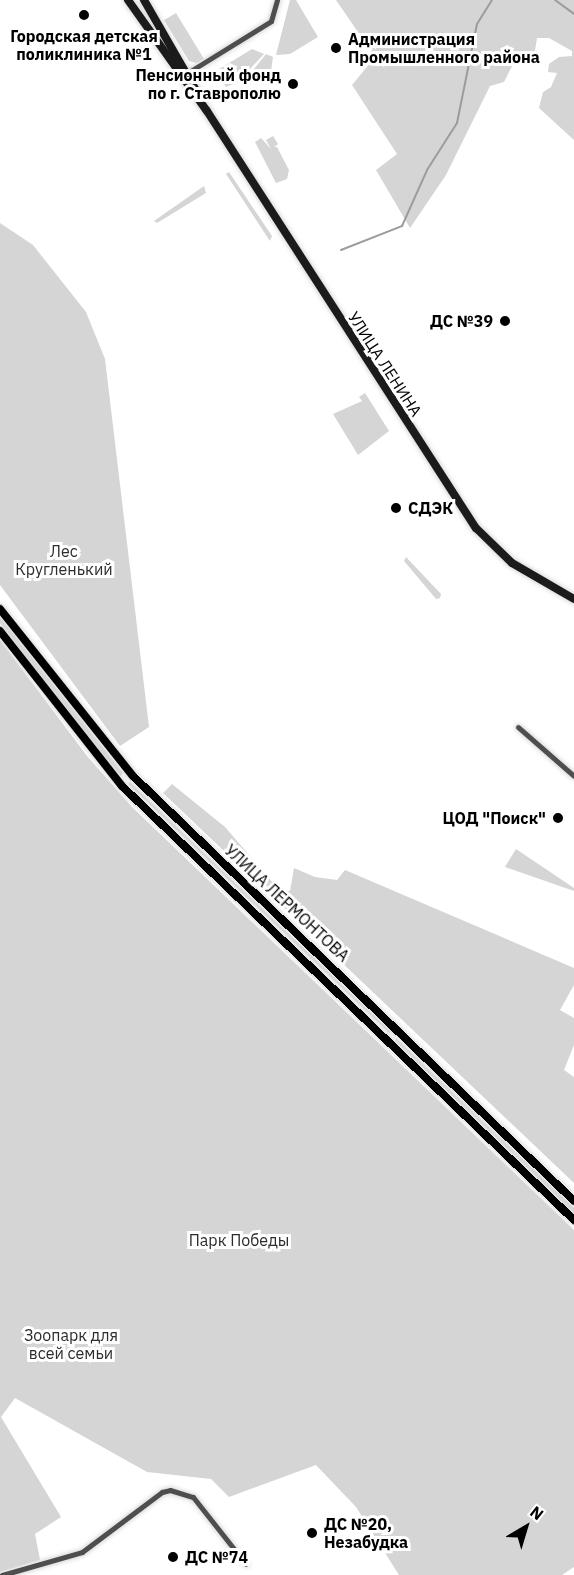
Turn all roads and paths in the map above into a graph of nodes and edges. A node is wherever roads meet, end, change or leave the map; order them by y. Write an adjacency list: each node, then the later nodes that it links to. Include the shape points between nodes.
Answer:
1 (128, 0): 5 (main road, УЛИЦА ЛЕНИНА)
2 (144, 0): 4 (main road, УЛИЦА ЛЕНИНА)
3 (278, 0): 4 (street, via 271,21)
4 (189, 73): 5 (street); 6 (main road, УЛИЦА ЛЕНИНА)
5 (180, 78): 6 (main road, УЛИЦА ЛЕНИНА)
6 (207, 111): 7 (main road, УЛИЦА ЛЕНИНА, via 476,528 512,563)
7 (574, 599)
8 (0, 609): 12 (main road, УЛИЦА ЛЕРМОНТОВА, via 133,777)
9 (0, 631): 13 (main road, УЛИЦА ЛЕРМОНТОВА, via 122,786)
10 (518, 727): 11 (street)
11 (574, 776)
12 (398, 1029): 13 (main road); 14 (main road, УЛИЦА ЛЕРМОНТОВА)
13 (388, 1041): 15 (main road, УЛИЦА ЛЕРМОНТОВА)
14 (574, 1201)
15 (574, 1220)
16 (246, 1564): 17 (street, via 193,1497 171,1490 162,1492 82,1552)
17 (2, 1575)

